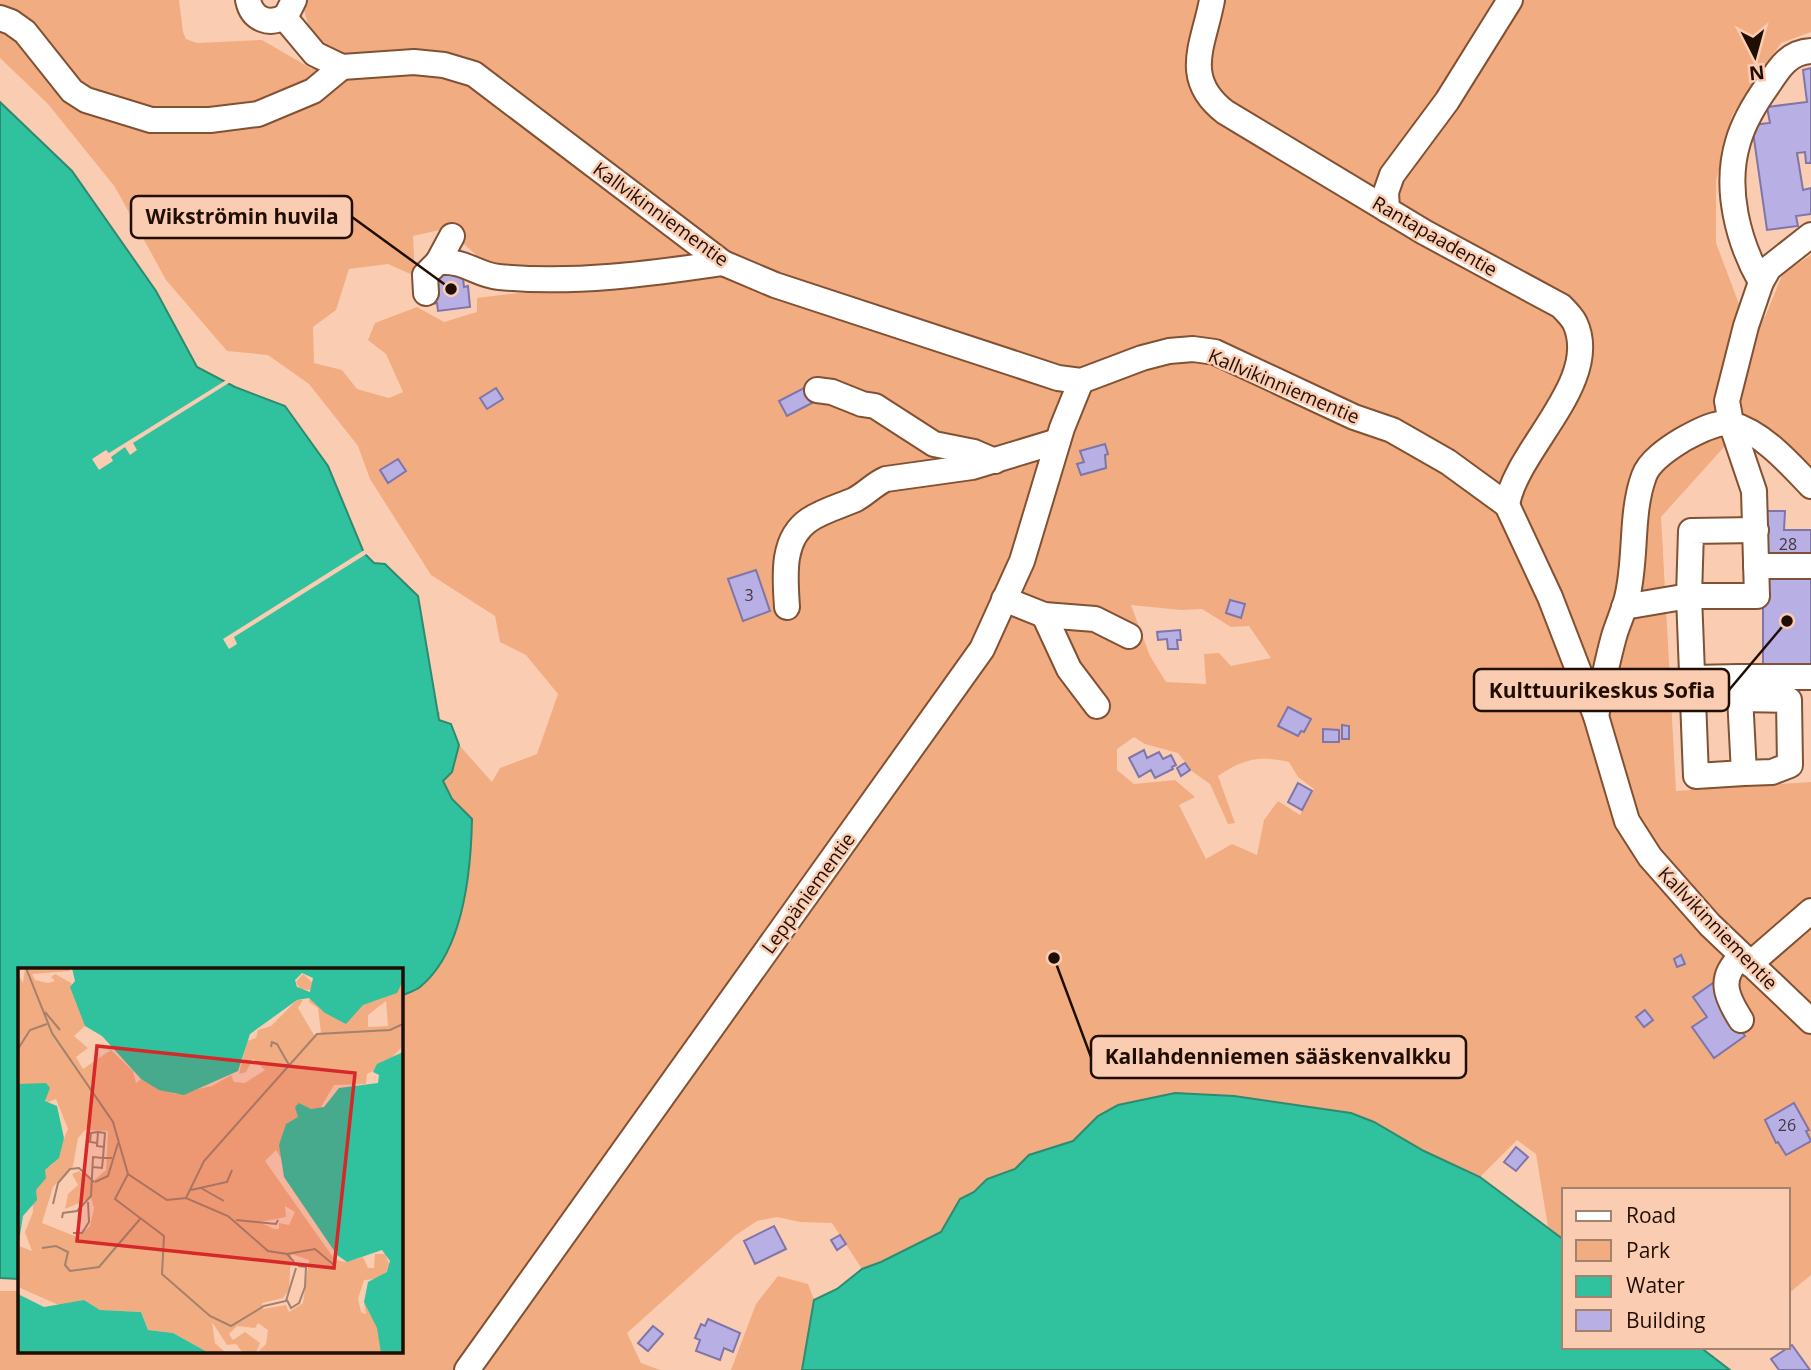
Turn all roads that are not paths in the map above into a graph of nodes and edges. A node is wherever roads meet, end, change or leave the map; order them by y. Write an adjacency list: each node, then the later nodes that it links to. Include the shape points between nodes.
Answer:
1 (248, 0): 4 (street, via 251,11 264,20 280,20)
2 (1212, 0): 8 (street, Rantapaadentie, via 1198,51 1201,80 1211,101)
3 (1510, 0): 8 (street, via 1447,101 1392,174 1385,192)
4 (289, 8): 7 (street, via 315,54)
5 (0, 18): 7 (street, via 25,32 72,91 86,100 151,120 258,114 313,91)
6 (1811, 51): 13 (street, via 1798,51 1782,64 1751,110 1737,144 1733,182 1737,226)
7 (342, 67): 12 (street, Kallvikinniementie, via 414,62 474,74)
8 (1387, 210): 21 (street, Rantapaadentie, via 1561,306 1574,321 1579,358 1573,379 1555,418 1524,461)
9 (1811, 235): 13 (street, via 1769,268)
10 (452, 236): 11 (street)
11 (438, 262): 12 (street, via 453,261 495,276 536,278 594,278); 14 (street, via 425,275)
12 (723, 263): 15 (street, Kallvikinniementie, via 1058,378)
13 (1761, 282): 17 (street, via 1727,401)
14 (426, 293)
15 (1081, 381): 18 (street, Leppäniementie); 21 (street, Kallvikinniementie, via 1169,351 1215,352 1392,430 1448,462)
16 (817, 390): 19 (street, via 876,405 934,444)
17 (1731, 423): 20 (street, via 1791,463); 22 (street, via 1754,491); 28 (street, via 1681,441 1645,473)
18 (1058, 441): 19 (street); 26 (street, Leppäniementie, via 1022,561)
19 (995, 461): 27 (street, via 886,479 862,496 809,520 794,535 788,554)
20 (1811, 486)
21 (1507, 505): 35 (street, Kallvikinniementie, via 1550,597)
22 (1755, 530): 23 (street); 25 (street, via 1690,531)
23 (1756, 566): 24 (street); 25 (street, via 1756,596)
24 (1811, 566)
25 (1689, 596): 28 (street); 32 (street)
26 (1004, 599): 29 (street); 41 (street, Leppäniementie, via 982,649)
27 (787, 607)
28 (1624, 607): 35 (street)
29 (1044, 615): 30 (street, via 1095,619); 34 (street, via 1069,669)
30 (1129, 636)
31 (1811, 677): 33 (street)
32 (1692, 678): 33 (street); 36 (street, via 1696,776)
33 (1740, 688): 36 (street); 36 (street, via 1789,700 1790,765 1772,772)
34 (1097, 706)
35 (1596, 716): 38 (street, Kallvikinniementie, via 1627,821 1650,857)
36 (1744, 773)
37 (1811, 911): 38 (street)
38 (1746, 960): 39 (street, via 1728,970 1725,979); 40 (street, Kallvikinniementie)
39 (1741, 1020)
40 (1811, 1021)
41 (467, 1370)

